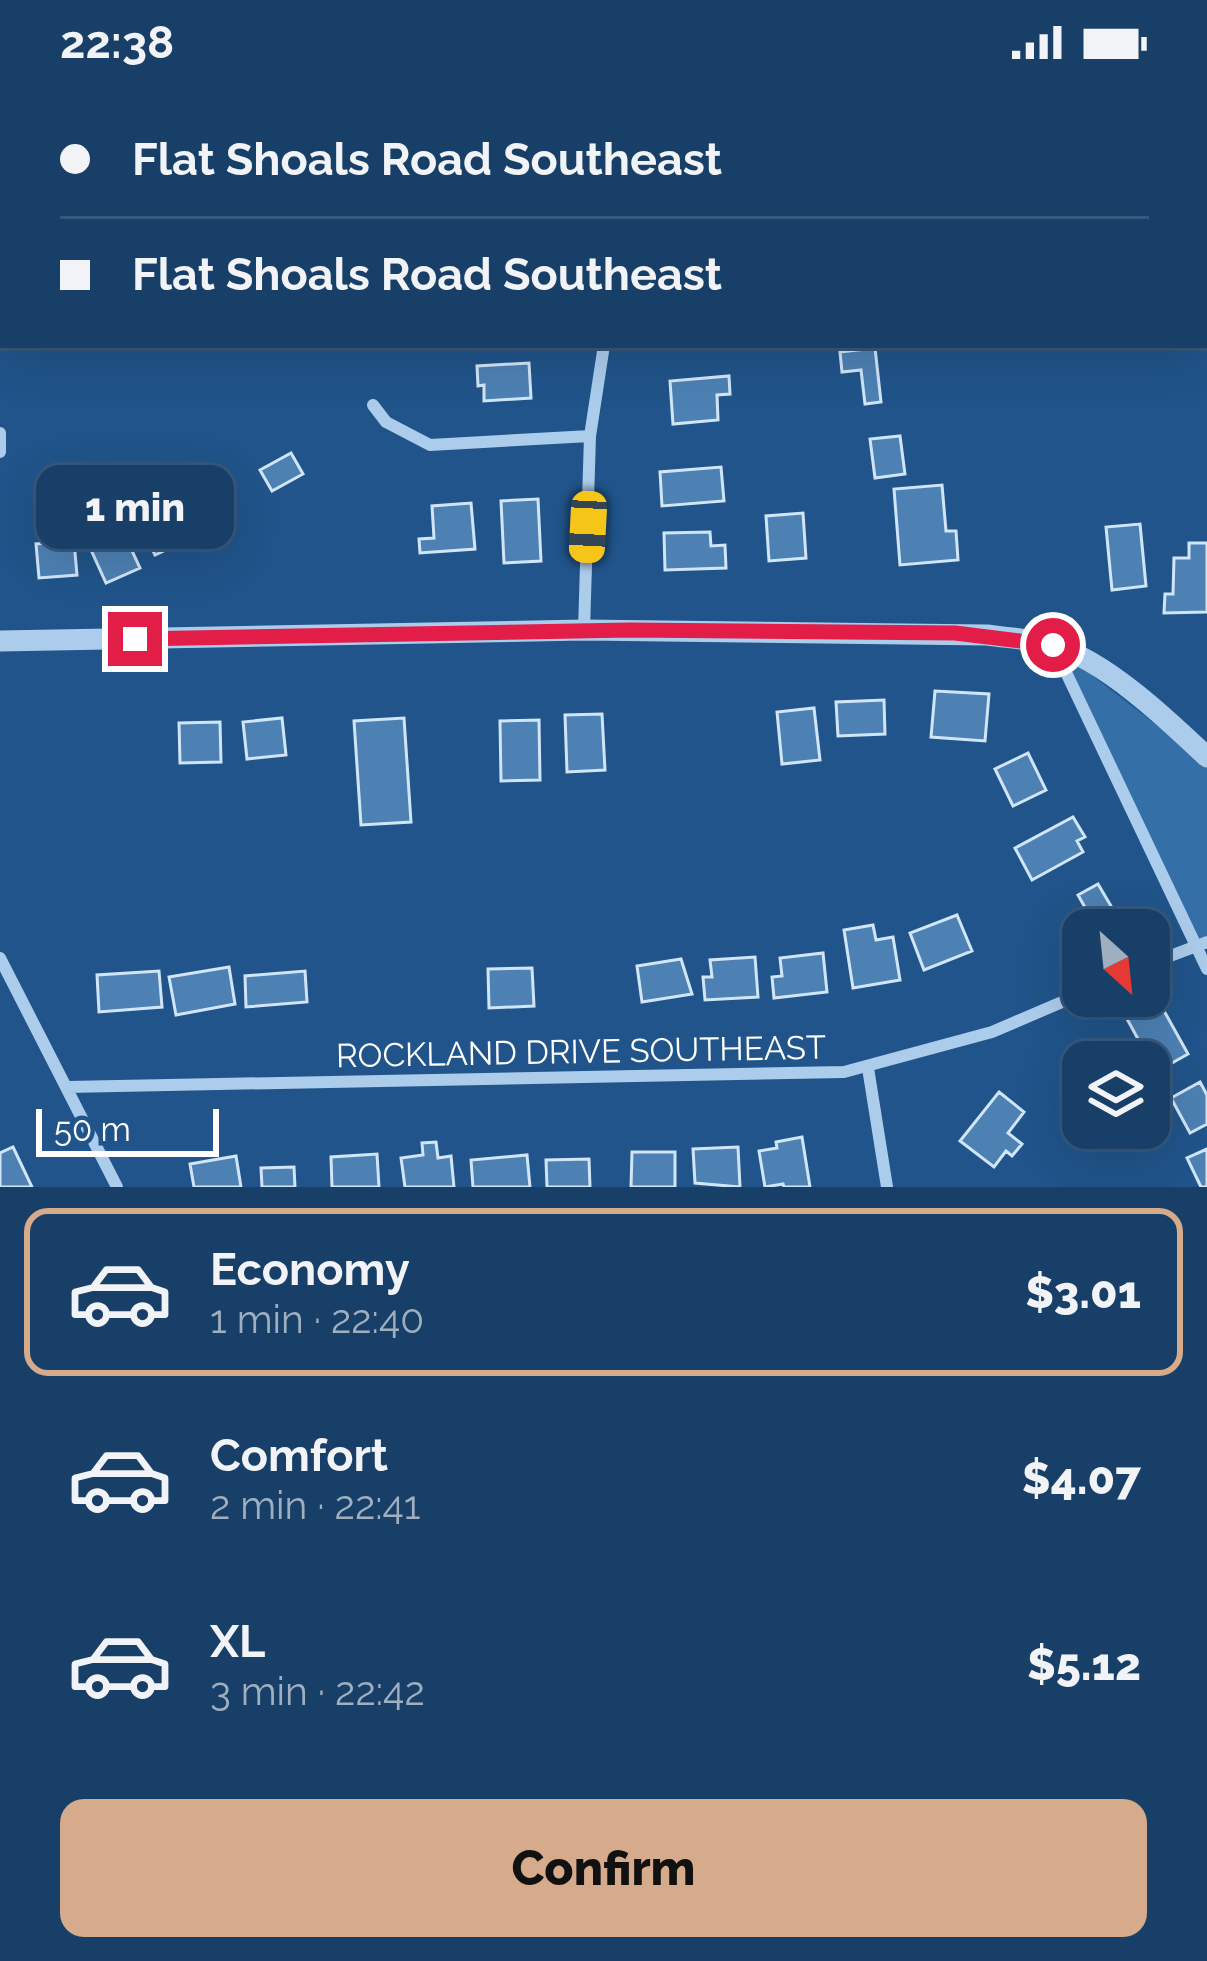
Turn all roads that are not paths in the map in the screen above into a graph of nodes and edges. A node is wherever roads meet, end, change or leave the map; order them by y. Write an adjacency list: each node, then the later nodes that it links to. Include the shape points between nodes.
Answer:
1 (604, 348): 4 (street)
2 (373, 405): 4 (street, via 386,422 430,445)
3 (0, 434): 5 (street)
4 (590, 436): 6 (street)
5 (0, 452)
6 (584, 630): 7 (street); 8 (street, via 955,633)
7 (0, 641)
8 (1053, 645): 9 (street, via 1103,673); 10 (street)
9 (1207, 757)
10 (1200, 944): 11 (street); 13 (street)
11 (1170, 956)
12 (0, 958): 16 (street)
13 (1207, 970)
14 (1062, 1002): 15 (street, ROCKLAND DRIVE SOUTHEAST)
15 (868, 1068): 16 (street, ROCKLAND DRIVE SOUTHEAST); 18 (street)
16 (67, 1087): 17 (street)
17 (117, 1187)
18 (887, 1187)

